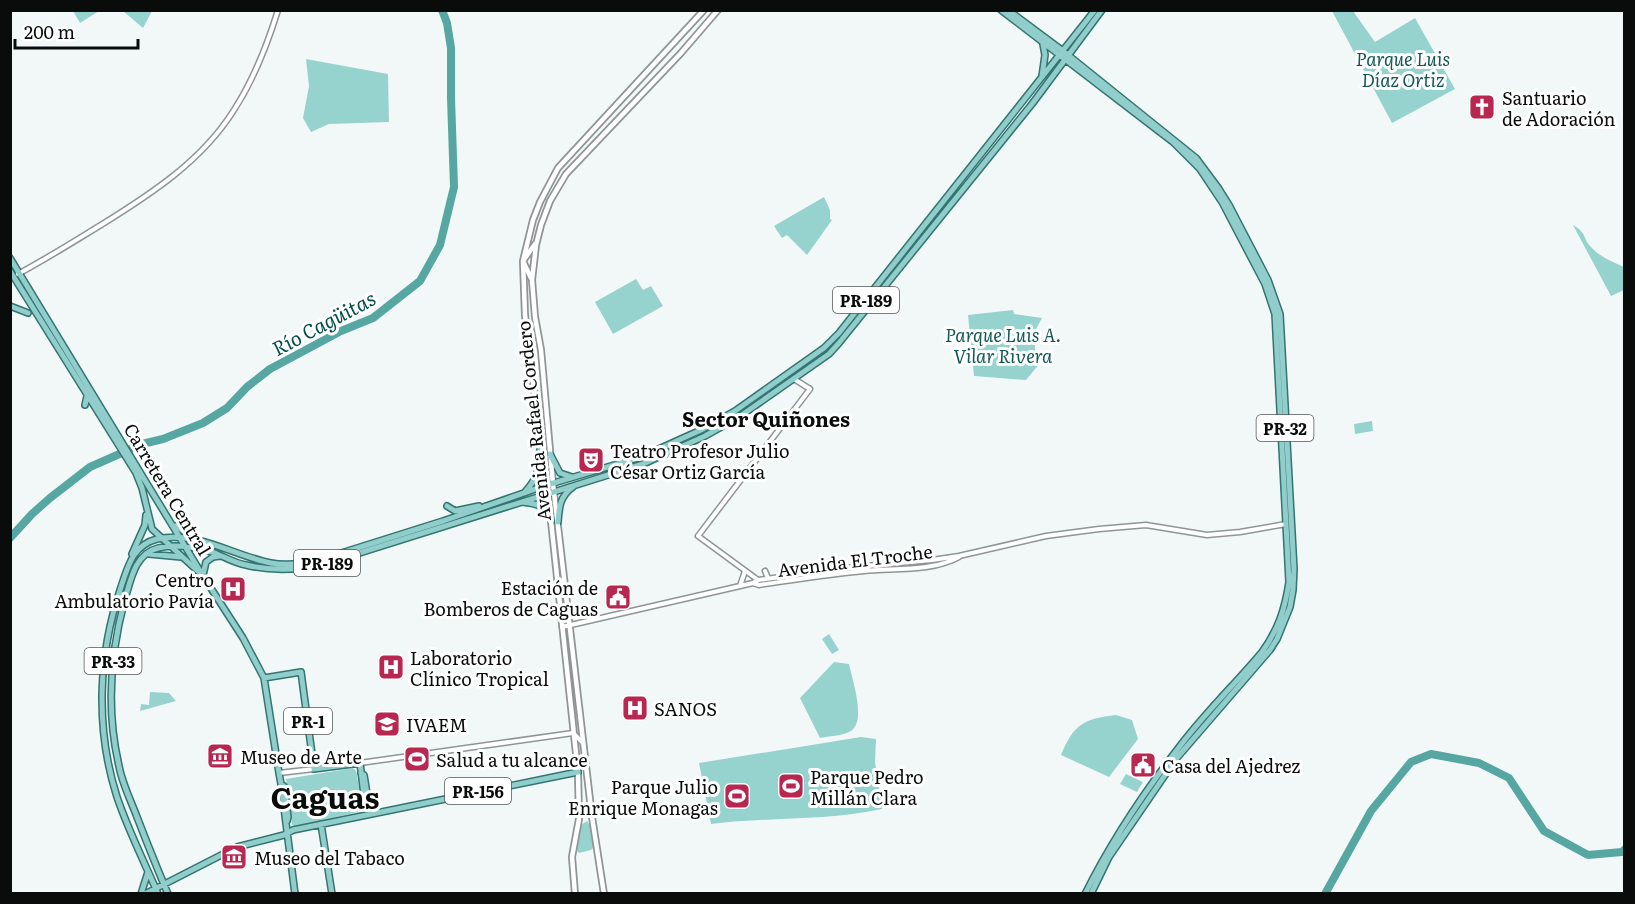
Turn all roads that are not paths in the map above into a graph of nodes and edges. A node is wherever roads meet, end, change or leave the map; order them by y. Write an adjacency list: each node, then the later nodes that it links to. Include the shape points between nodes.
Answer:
1 (278, 10): 18 (street, via 259,66 234,111 206,146 141,201)
2 (705, 10): 17 (main road, Avenida Rafael Cordero, via 558,168 533,220)
3 (718, 10): 15 (main road, Avenida Rafael Cordero, via 566,174 550,201)
4 (1001, 10): 9 (main road, PR-32)
5 (1008, 10): 10 (main road, PR-32)
6 (1095, 10): 8 (main road, PR-189)
7 (1102, 10): 8 (main road, PR-189)
8 (1076, 40): 10 (main road); 11 (main road, PR-189); 12 (main road)
9 (1042, 42): 11 (main road, PR-32); 14 (main road, via 1045,55)
10 (1053, 45): 11 (main road, PR-32)
11 (1064, 56): 12 (main road, PR-32); 13 (main road, PR-189); 14 (main road, PR-189)
12 (1076, 65): 13 (main road); 44 (main road, PR-32, via 1173,142 1200,169 1265,284 1275,314)
13 (1054, 74): 22 (main road, PR-189, via 845,337 829,354)
14 (1041, 80): 28 (main road, PR-189, via 824,348 735,411 701,430)
15 (537, 240): 17 (main road); 19 (main road, Avenida Rafael Cordero)
16 (10, 258): 18 (main road, Carretera Central / PR-1)
17 (523, 261): 19 (main road); 26 (main road, Avenida Rafael Cordero, via 525,315)
18 (14, 274): 23 (main road, Carretera Central / PR-1); 25 (main road, Carretera Central / PR-1)
19 (532, 280): 27 (main road, Avenida Rafael Cordero)
20 (10, 306): 21 (main road)
21 (28, 313)
22 (793, 379): 30 (main road, PR-189, via 705,436); 56 (street, via 810,389 698,536)
23 (87, 396): 24 (main road); 25 (main road, Carretera Central / PR-1)
24 (85, 405)
25 (116, 437): 29 (main road, Carretera Central / PR-1)
26 (540, 438): 32 (main road, Avenida Rafael Cordero); 34 (main road, via 538,473)
27 (550, 454): 31 (main road, via 560,473); 32 (main road, Avenida Rafael Cordero)
28 (606, 469): 30 (main road); 31 (main road, PR-189)
29 (138, 472): 35 (main road, Carretera Central / PR-1); 40 (main road, Carretera Central / PR-1)
30 (608, 476): 31 (main road, PR-189)
31 (576, 481): 32 (main road, PR-189); 33 (main road, PR-189); 43 (main road, via 563,496)
32 (550, 484): 33 (main road, Avenida Rafael Cordero); 34 (main road, PR-189)
33 (551, 492): 37 (main road, PR-189); 41 (main road, Avenida Rafael Cordero); 43 (main road, Avenida Rafael Cordero)
34 (525, 493): 36 (main road, PR-189)
35 (146, 501): 46 (main road, Carretera Central / PR-1, via 150,524); 55 (main road, via 145,525)
36 (499, 502): 38 (main road, via 455,511); 39 (main road); 42 (main road, PR-189)
37 (520, 502): 39 (main road, PR-189); 41 (main road, via 544,508)
38 (447, 506)
39 (502, 508): 45 (main road, PR-189)
40 (171, 520): 47 (main road, Carretera Central / PR-1); 48 (main road)
41 (550, 520): 64 (main road, Avenida Rafael Cordero)
42 (443, 521): 45 (main road); 48 (main road, PR-189, via 299,564 274,564)
43 (558, 522): 63 (main road, Avenida Rafael Cordero)
44 (1289, 524): 53 (street, Avenida El Troche, via 1207,535 1146,525 1099,529 1046,536); 67 (main road, PR-32, via 1287,597 1271,644)
45 (418, 535): 52 (main road, PR-189, via 301,569 243,565)
46 (160, 538): 47 (main road); 49 (main road, Carretera Central / PR-1); 55 (main road, PR-33, via 142,545)
47 (181, 538): 48 (main road, PR-189); 50 (main road, Carretera Central / PR-1)
48 (196, 540)
49 (169, 547): 50 (main road); 51 (main road); 54 (main road, Carretera Central / PR-1)
50 (186, 547): 52 (main road, PR-189); 58 (main road, Carretera Central / PR-1)
51 (144, 554): 54 (main road); 77 (main road, PR-33, via 134,571 114,648 112,729 119,767)
52 (222, 556): 58 (main road, via 206,562)
53 (959, 556): 59 (street, Avenida El Troche); 61 (street, Avenida El Troche, via 931,566)
54 (181, 557): 58 (main road, Carretera Central / PR-1)
55 (130, 561): 76 (main road, PR-33, via 111,626 101,704 112,783)
56 (746, 571): 60 (street); 62 (street)
57 (765, 571): 59 (street)
58 (203, 576): 65 (main road, PR-1)
59 (768, 579): 60 (street, Avenida El Troche)
60 (758, 580): 61 (street, Avenida El Troche)
61 (753, 583): 62 (street, Avenida El Troche)
62 (740, 586): 63 (street, Avenida El Troche)
63 (571, 625): 64 (street, Avenida El Troche); 68 (main road, Avenida Rafael Cordero)
64 (561, 628): 66 (main road, Avenida Rafael Cordero)
65 (264, 678): 70 (main road, PR-1, via 301,672); 72 (main road, PR-1)
66 (573, 734): 68 (street); 69 (street); 71 (main road, Avenida Rafael Cordero)
67 (1190, 738): 85 (main road, PR-32, via 1107,851); 86 (main road, PR-32, via 1109,857)
68 (583, 743): 84 (main road, Avenida Rafael Cordero)
69 (360, 763): 70 (main road); 73 (main road)
70 (314, 769): 72 (street)
71 (578, 772): 73 (main road, PR-156); 83 (main road, Avenida Rafael Cordero, via 579,819 572,857)
72 (279, 773): 75 (main road, PR-1)
73 (369, 813): 74 (main road)
74 (321, 824): 75 (main road); 82 (main road)
75 (288, 832): 77 (main road, via 237,848); 81 (main road, PR-1)
76 (148, 871): 78 (main road, PR-33); 79 (main road)
77 (164, 885): 78 (main road); 80 (main road, PR-33)
78 (157, 891): 79 (main road)
79 (143, 894)
80 (168, 894)
81 (295, 894)
82 (332, 894)
83 (575, 894)
84 (604, 894)
85 (1085, 894)
86 (1091, 894)

